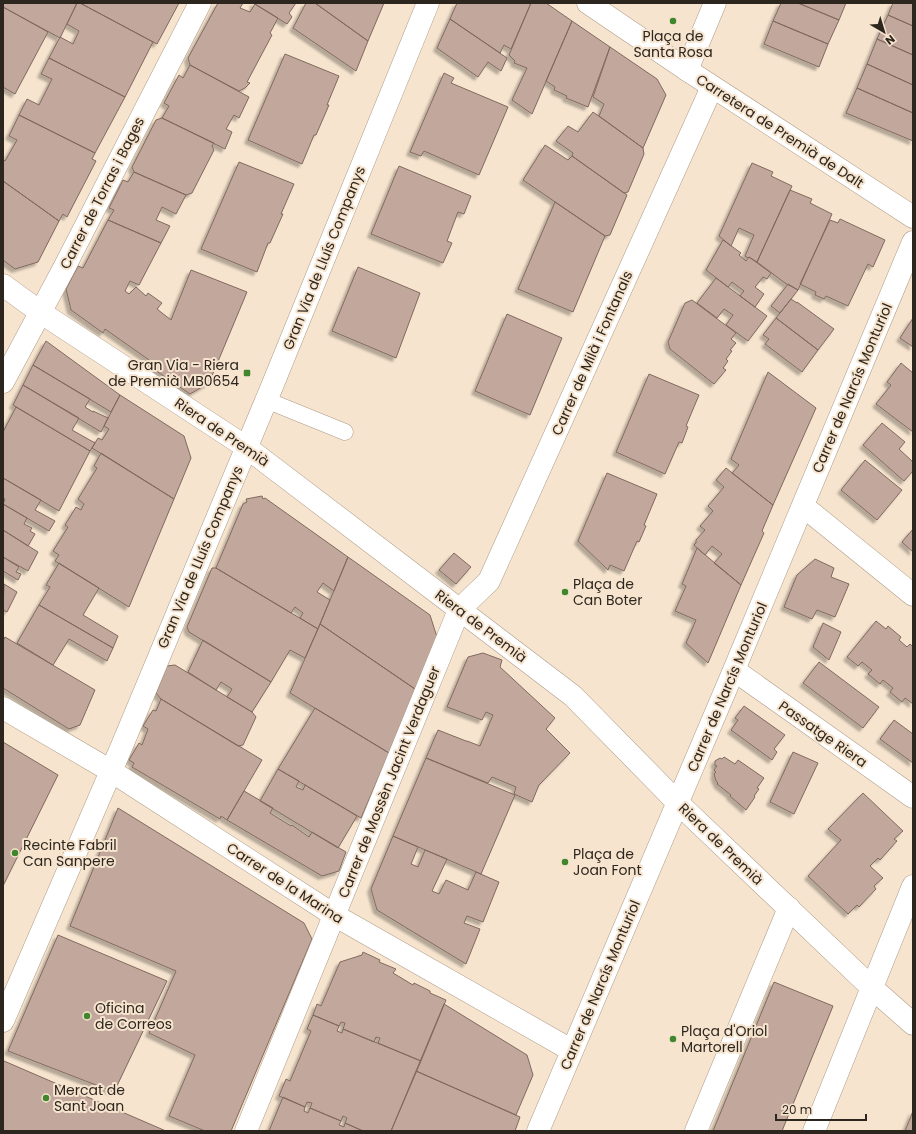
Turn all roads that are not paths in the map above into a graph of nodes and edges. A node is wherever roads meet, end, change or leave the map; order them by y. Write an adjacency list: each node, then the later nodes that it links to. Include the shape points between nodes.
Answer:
1 (200, 3): 10 (street, Carrer de Torras i Bages)
2 (428, 3): 12 (street, Gran Via de Lluís Companys)
3 (588, 3): 5 (street, Carretera de Premià de Dalt)
4 (715, 3): 5 (street)
5 (686, 70): 6 (street, Carretera de Premià de Dalt)
6 (712, 87): 7 (street, Carretera de Premià de Dalt); 17 (street, Carrer de Milà i Fontanals, via 489,581)
7 (913, 217)
8 (913, 242): 15 (street, Carrer de Narcís Monturiol)
9 (3, 285): 10 (street, Riera de Premià)
10 (40, 312): 11 (street, Carrer de Torras i Bages); 14 (street, Riera de Premià)
11 (3, 382)
12 (266, 400): 13 (lane); 14 (street, Gran Via de Lluís Companys)
13 (345, 432)
14 (246, 447): 17 (street, Riera de Premià); 20 (street, Gran Via de Lluís Companys)
15 (803, 506): 16 (street); 18 (street, Carrer de Narcís Monturiol)
16 (913, 596)
17 (459, 610): 22 (street, Riera de Premià, via 573,696); 25 (street, Carrer de Mossèn Jacint Verdaguer)
18 (734, 670): 21 (street, Passatge Riera); 22 (street, Carrer de Narcís Monturiol)
19 (3, 708): 20 (street, Carrer de la Marina)
20 (111, 770): 25 (street, Carrer de la Marina); 27 (street, Gran Via de Lluís Companys)
21 (913, 797)
22 (678, 803): 24 (street, Riera de Premià); 29 (street, Carrer de Narcís Monturiol)
23 (913, 886): 26 (street)
24 (789, 908): 26 (street, Riera de Premià); 32 (street)
25 (334, 915): 29 (street, Carrer de la Marina); 30 (street, Carrer de Mossèn Jacint Verdaguer)
26 (871, 987): 28 (street, Riera de Premià); 33 (street)
27 (3, 1021)
28 (913, 1024)
29 (571, 1050): 31 (street, Carrer de Narcís Monturiol)
30 (246, 1131)
31 (538, 1131)
32 (696, 1131)
33 (814, 1131)

